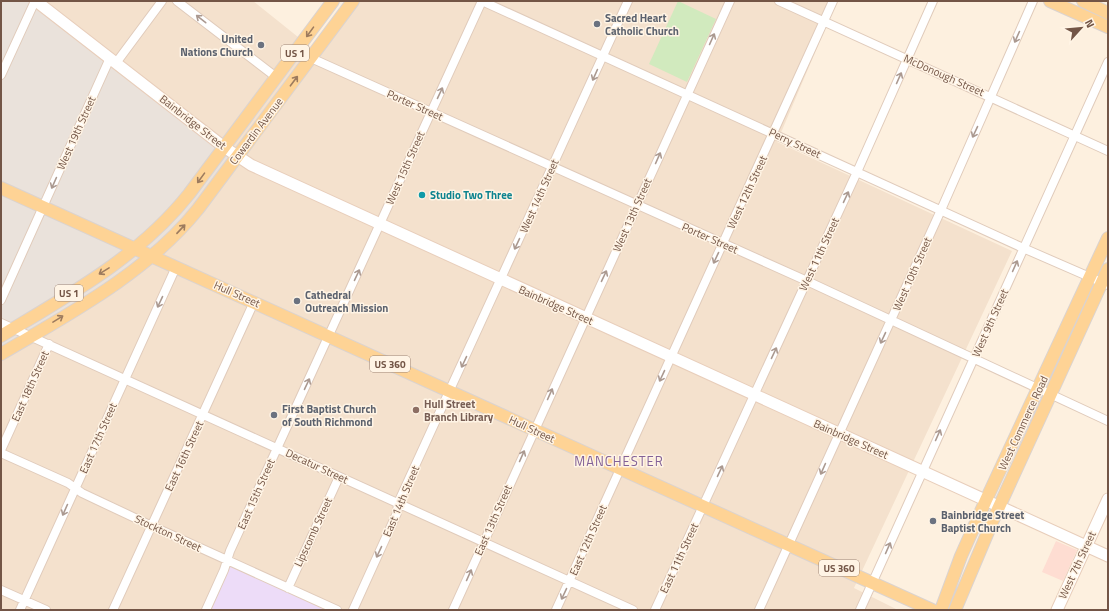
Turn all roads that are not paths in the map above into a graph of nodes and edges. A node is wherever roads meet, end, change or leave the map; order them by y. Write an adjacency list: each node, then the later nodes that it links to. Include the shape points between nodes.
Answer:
1 (36, 1): 21 (street, Bainbridge Street); 24 (street)
2 (162, 1): 21 (street, West 19th Street)
3 (177, 1): 25 (street, one-way to 3)
4 (354, 1): 15 (main road, Cowardin Avenue / US 1)
5 (482, 1): 19 (street, Perry Street); 28 (street, West 15th Street, one-way to 5)
6 (628, 1): 19 (street, West 14th Street)
7 (730, 1): 26 (street, West 13th Street, one-way to 7)
8 (779, 1): 17 (street, McDonough Street)
9 (833, 1): 17 (street, West 12th Street)
10 (933, 1): 22 (street, West 11th Street)
11 (1033, 1): 27 (street, West 10th Street, one-way to 27)
12 (1050, 1): 18 (main road)
13 (1083, 1): 16 (main road)
14 (331, 2): 15 (street); 25 (main road, Cowardin Avenue / US 1, one-way to 25)
15 (345, 12): 20 (main road, Cowardin Avenue / US 1)
16 (1108, 13)
17 (824, 21): 22 (street, McDonough Street); 29 (street, West 12th Street)
18 (1108, 27)
19 (603, 56): 26 (street, Perry Street); 34 (street, West 14th Street, one-way to 34)
20 (311, 58): 28 (street, Porter Street); 33 (main road, Cowardin Avenue / US 1, one-way to 20)
21 (113, 60): 31 (street, Bainbridge Street); 38 (street, West 19th Street, one-way to 38)
22 (908, 60): 27 (street, McDonough Street); 35 (street, West 11th Street, one-way to 22)
23 (1108, 62): 30 (street, West 9th Street)
24 (1, 75)
25 (276, 77): 31 (main road, Cowardin Avenue / US 1)
26 (687, 94): 29 (street, Perry Street); 37 (street, West 13th Street, one-way to 26)
27 (991, 96): 30 (street, McDonough Street); 39 (street, West 10th Street, one-way to 39)
28 (431, 113): 34 (street, Porter Street); 40 (street, West 15th Street)
29 (773, 134): 35 (street, Perry Street); 42 (street, West 12th Street)
30 (1075, 135): 32 (street, McDonough Street); 43 (street, West 9th Street)
31 (224, 147): 33 (street, Bainbridge Street); 44 (main road, Cowardin Avenue / US 1, one-way to 44, via 170,217)
32 (1108, 151)
33 (237, 157): 40 (street, Bainbridge Street); 45 (main road, Cowardin Avenue / US 1, one-way to 33, via 188,221)
34 (552, 167): 37 (street, Porter Street); 49 (street, West 14th Street, one-way to 49)
35 (857, 172): 39 (street, Perry Street); 50 (street, West 11th Street, one-way to 35)
36 (1, 188): 38 (main road, Hull Street / US 360)
37 (636, 205): 42 (street, Porter Street); 54 (street, West 13th Street, one-way to 37)
38 (43, 207): 44 (main road, Hull Street / US 360); 52 (street, West 19th Street)
39 (941, 210): 43 (street, Perry Street); 55 (street, West 10th Street)
40 (380, 224): 49 (street, Bainbridge Street); 60 (street, West 15th Street, one-way to 40)
41 (1108, 238): 48 (main road, West Commerce Road)
42 (723, 243): 50 (street, Porter Street); 63 (street, West 12th Street, one-way to 63)
43 (1023, 248): 48 (street, Perry Street); 64 (street, West 9th Street, one-way to 43)
44 (136, 249): 45 (main road, Hull Street / US 360); 57 (main road, US 1, one-way to 57)
45 (152, 256): 46 (main road, Hull Street / US 360); 59 (main road, US 1, one-way to 45, via 123,278)
46 (176, 267): 53 (main road, Hull Street / US 360); 65 (street, East 17th Street, one-way to 65)
47 (1108, 269): 51 (main road, West Commerce Road)
48 (1090, 277): 51 (street, Perry Street); 66 (main road, West Commerce Road)
49 (501, 280): 54 (street, Bainbridge Street); 67 (street, West 14th Street, one-way to 67)
50 (807, 281): 55 (street, Porter Street); 68 (street, West 11th Street, one-way to 50)
51 (1105, 284): 69 (main road, West Commerce Road)
52 (1, 300)
53 (254, 302): 60 (main road, Hull Street / US 360); 70 (street, East 16th Street)
54 (585, 318): 63 (street, Bainbridge Street); 72 (street, West 13th Street, one-way to 54)
55 (891, 320): 64 (street, Porter Street); 73 (street, West 10th Street, one-way to 73)
56 (1, 323): 57 (street, Decatur Street)
57 (14, 328): 58 (main road, US 1); 59 (street, Decatur Street)
58 (1, 336)
59 (31, 336): 61 (street, Decatur Street); 62 (main road, US 1)
60 (329, 336): 67 (main road, Hull Street / US 360); 74 (street, East 15th Street, one-way to 60)
61 (49, 344): 65 (street, Decatur Street); 75 (street, East 18th Street)
62 (1, 354)
63 (672, 357): 68 (street, Bainbridge Street); 76 (street, West 12th Street, one-way to 76)
64 (974, 357): 66 (street, Porter Street); 77 (street, West 9th Street, one-way to 64)
65 (125, 378): 70 (street, Decatur Street); 79 (street, East 17th Street)
66 (1039, 390): 69 (street, Porter Street); 81 (main road, West Commerce Road)
67 (450, 392): 72 (main road, Hull Street / US 360); 82 (street, East 14th Street)
68 (755, 395): 73 (street, Bainbridge Street); 83 (street, West 11th Street, one-way to 68)
69 (1051, 395): 71 (street, Porter Street); 84 (main road, West Commerce Road)
70 (204, 414): 74 (street, Decatur Street); 85 (street, East 16th Street)
71 (1108, 421)
72 (534, 430): 76 (main road, Hull Street / US 360); 86 (street, East 13th Street, one-way to 72)
73 (839, 433): 77 (street, Bainbridge Street); 87 (street, West 10th Street, one-way to 87)
74 (277, 448): 78 (street, Decatur Street); 90 (street, East 15th Street)
75 (1, 452): 79 (street, Stockton Street)
76 (620, 470): 83 (main road, Hull Street / US 360); 91 (street, East 12th Street)
77 (922, 471): 81 (street, Bainbridge Street); 92 (street, West 9th Street, one-way to 77)
78 (339, 477): 82 (street, Decatur Street); 93 (street, Lipscomb Street)
79 (75, 488): 85 (street, Stockton Street); 95 (street, East 17th Street, one-way to 95)
80 (1108, 499): 88 (street, West 7th Street)
81 (986, 500): 84 (street, Bainbridge Street); 109 (main road, West Commerce Road)
82 (398, 503): 86 (street, Decatur Street); 101 (street, East 14th Street, one-way to 101, via 397,514)
83 (703, 506): 87 (main road, Hull Street / US 360); 105 (street, East 11th Street)
84 (1000, 506): 88 (street, Bainbridge Street); 110 (main road, West Commerce Road)
85 (152, 526): 90 (street, Stockton Street); 98 (street, East 16th Street)
86 (483, 542): 91 (street, Decatur Street); 102 (street, East 13th Street, one-way to 86)
87 (789, 545): 92 (main road, Hull Street / US 360); 106 (street, West 10th Street)
88 (1087, 546): 89 (street, Bainbridge Street); 111 (street, West 7th Street)
89 (1108, 556)
90 (227, 560): 93 (street, Stockton Street); 99 (street, East 15th Street)
91 (570, 581): 103 (street, East 12th Street, one-way to 103); 104 (street, Decatur Street)
92 (872, 583): 107 (street, West 9th Street); 108 (main road, Hull Street / US 360)
93 (288, 588): 100 (street, Stockton Street)
94 (1, 590): 95 (street)
95 (24, 600): 96 (street, East 17th Street); 97 (street)
96 (20, 610)
97 (46, 610)
98 (113, 610)
99 (206, 610)
100 (336, 610)
101 (353, 610)
102 (453, 610)
103 (556, 610)
104 (633, 610)
105 (655, 610)
106 (758, 610)
107 (860, 610)
108 (932, 610)
109 (941, 610)
110 (955, 610)
111 (1056, 610)

